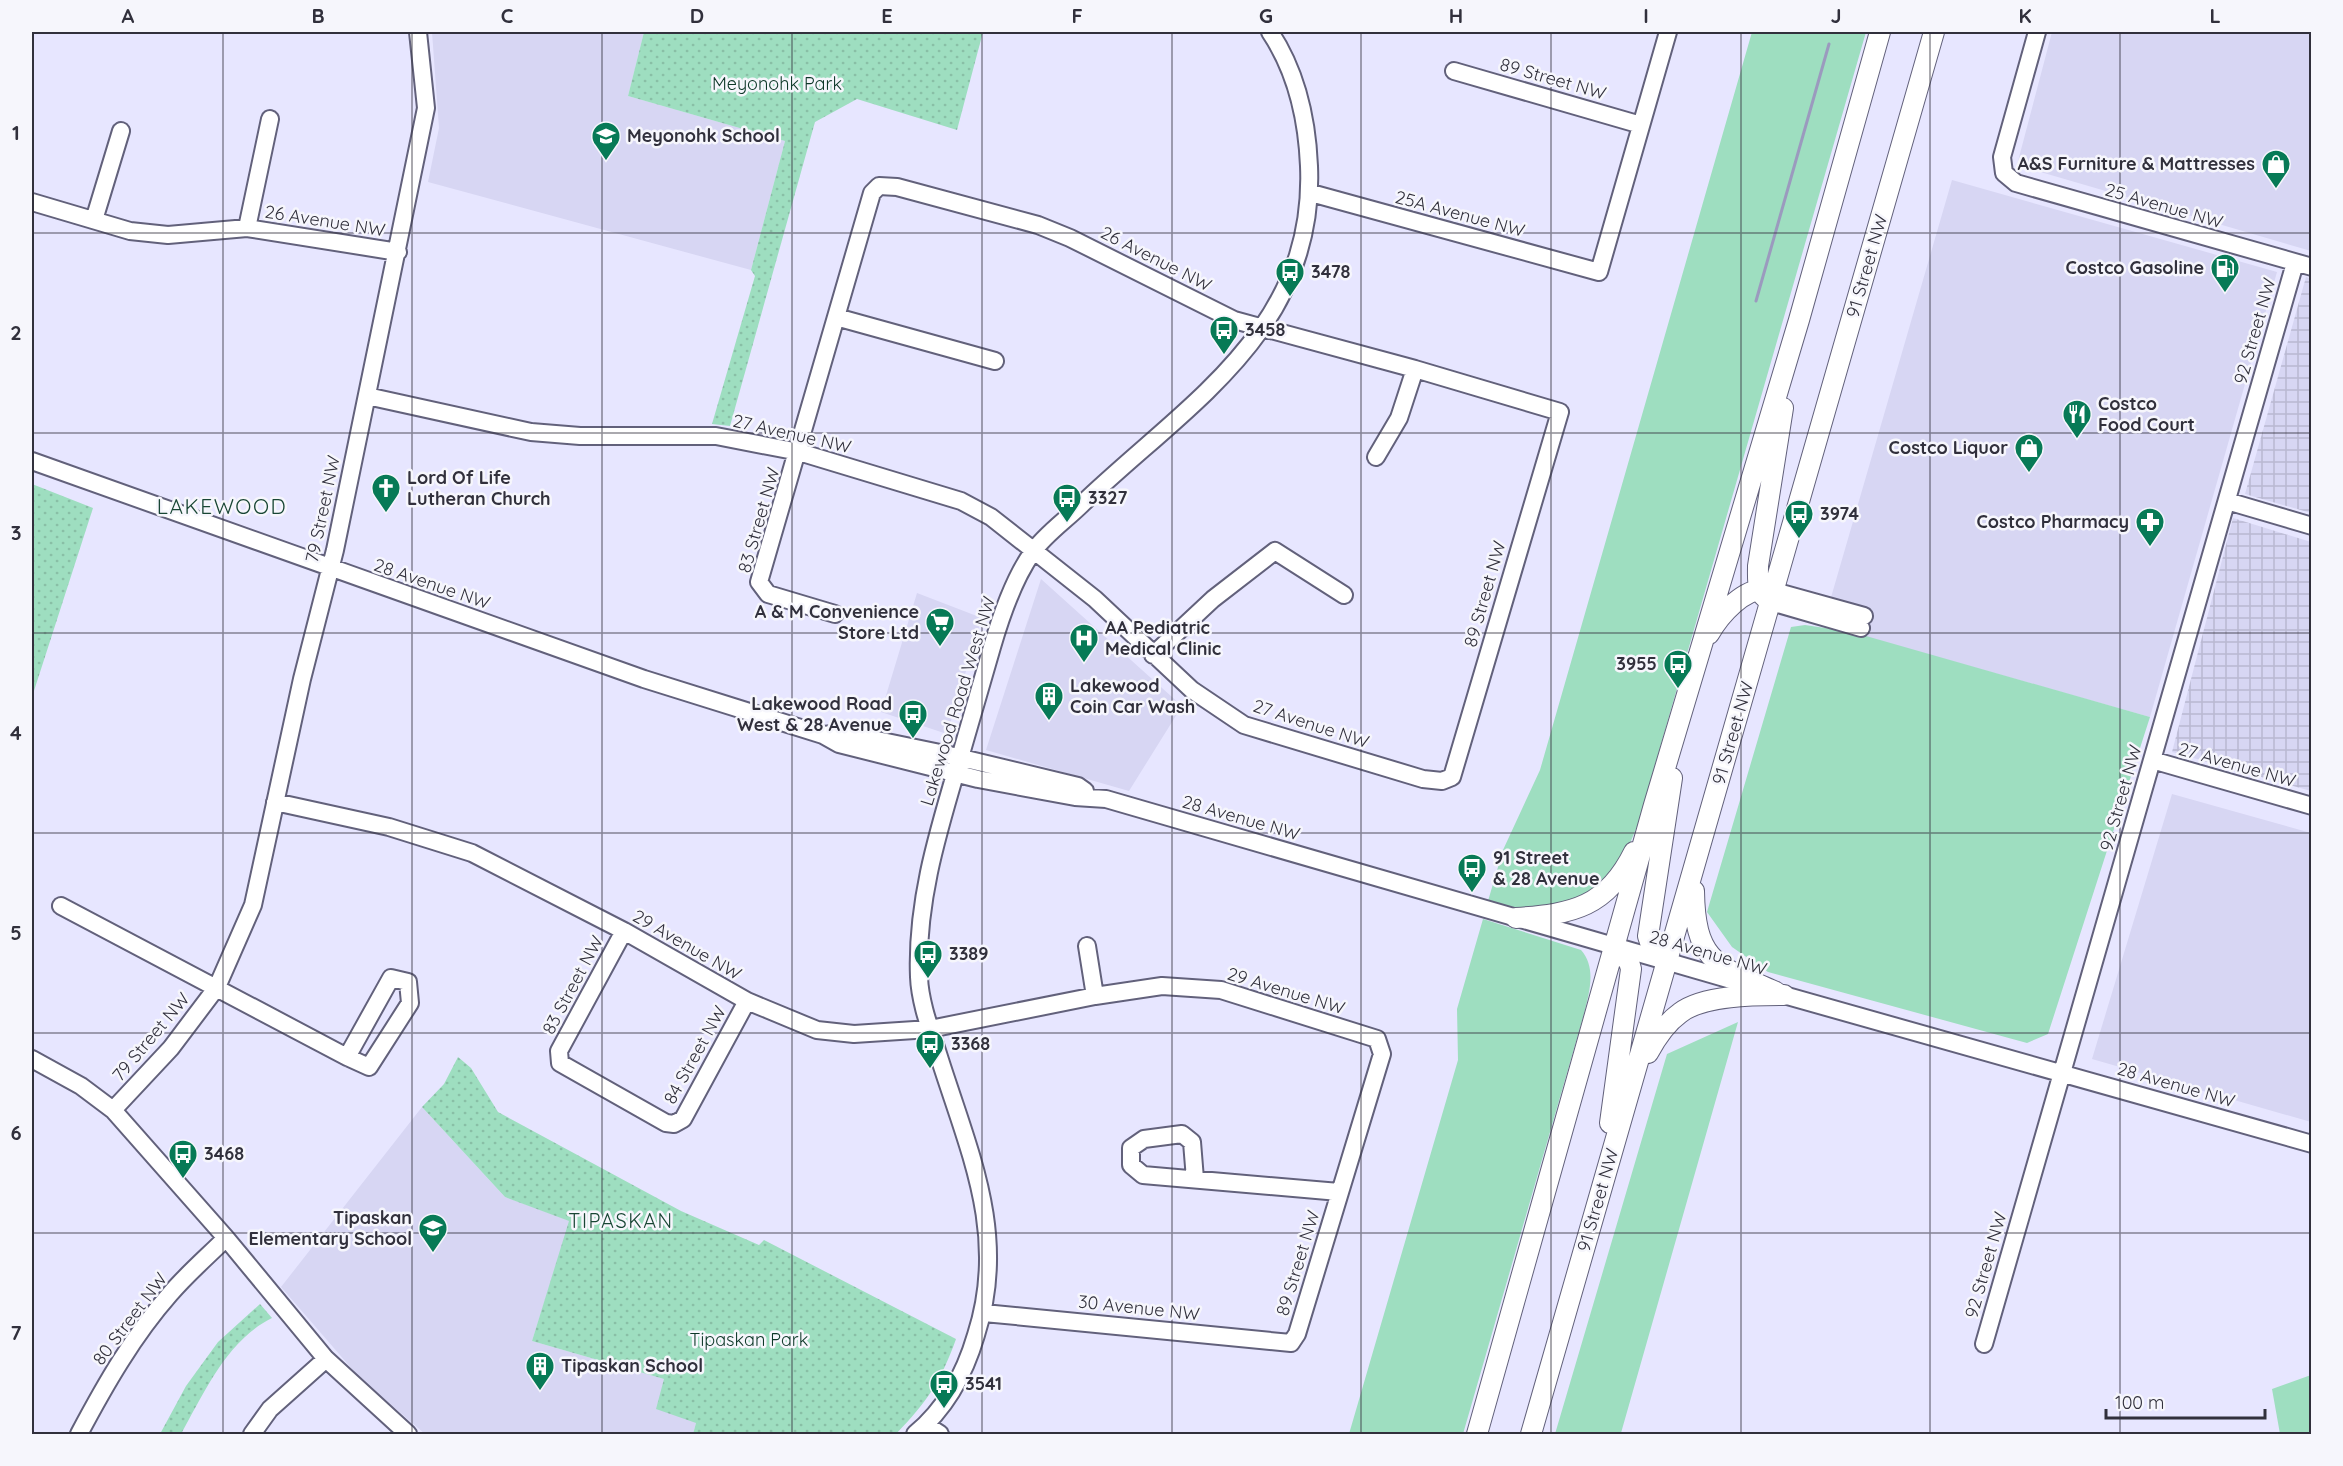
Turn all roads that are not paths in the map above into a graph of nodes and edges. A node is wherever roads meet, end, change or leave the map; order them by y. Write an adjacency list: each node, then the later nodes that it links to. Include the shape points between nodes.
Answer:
1 (418, 32): 16 (street, 79 Street NW, via 426,108)
2 (1270, 32): 12 (street, Lakewood Road West NW, via 1299,96 1308,141)
3 (1668, 32): 9 (street)
4 (1880, 32): 19 (main road)
5 (2037, 32): 17 (street, 25 Avenue NW, via 2002,157 2007,177 2062,197)
6 (1933, 34): 32 (main road, 91 Street NW)
7 (1454, 71): 9 (street, 89 Street NW)
8 (270, 119): 15 (street, 26 Avenue NW)
9 (1641, 125): 12 (street, 25A Avenue NW, via 1599,272)
10 (121, 131): 14 (street)
11 (879, 186): 18 (street, 83 Street NW, via 873,193); 20 (street, 26 Avenue NW, via 897,187 1038,225 1234,320)
12 (1311, 194): 20 (street, Lakewood Road West NW, via 1294,270 1278,307)
13 (32, 202): 14 (street, 26 Avenue NW)
14 (94, 220): 15 (street, 26 Avenue NW, via 130,231 168,235)
15 (247, 228): 16 (street, 26 Avenue NW)
16 (398, 252): 23 (street, 79 Street NW)
17 (2303, 265): 28 (street, 92 Street NW)
18 (836, 317): 21 (street); 25 (street, 83 Street NW)
19 (1799, 320): 32 (main road, via 1760,555); 37 (main road)
20 (1263, 328): 22 (street, 26 Avenue NW); 30 (street, Lakewood Road West NW, via 1231,368 1185,413)
21 (995, 361)
22 (1415, 369): 24 (street, 26 Avenue NW); 26 (street, via 1399,418)
23 (367, 396): 25 (street, 27 Avenue NW, via 531,432 716,436); 31 (street, 79 Street NW)
24 (1560, 412): 43 (street, 89 Street NW, via 1452,777)
25 (799, 452): 30 (street, 27 Avenue NW, via 961,501 991,517); 34 (street, 83 Street NW, via 759,582 768,594)
26 (1376, 457)
27 (32, 461): 31 (street, 28 Avenue NW)
28 (2226, 501): 29 (street); 41 (street, 92 Street NW)
29 (2312, 526)
30 (1033, 550): 36 (street, 27 Avenue NW, via 1095,599); 40 (street, Lakewood Road West NW, via 994,639)
31 (330, 569): 38 (street, 28 Avenue NW, via 644,679); 45 (street, 79 Street NW)
32 (1768, 594): 35 (street); 37 (main road, via 1736,603 1719,619 1707,638); 48 (main road, 91 Street NW)
33 (1344, 595): 36 (street, via 1275,551 1213,599)
34 (835, 614)
35 (1862, 622)
36 (1153, 655): 43 (street, 27 Avenue NW, via 1192,690 1244,725 1423,779)
37 (1689, 685): 39 (main road)
38 (823, 735): 40 (street, 28 Avenue NW, via 843,733); 42 (street, 28 Avenue NW, via 839,744)
39 (1676, 736): 46 (main road); 54 (main road, via 1648,936 1652,948)
40 (960, 757): 42 (street, Lakewood Road West NW); 44 (street, 28 Avenue NW, via 1078,786)
41 (2152, 760): 47 (street, 27 Avenue NW); 63 (street, 92 Street NW)
42 (955, 774): 44 (street, 28 Avenue NW, via 1075,797); 59 (street, Lakewood Road West NW, via 925,881 921,920 919,981)
43 (1442, 781)
44 (1095, 796): 50 (street, 28 Avenue NW)
45 (274, 802): 51 (street, 29 Avenue NW, via 389,827 472,853); 55 (street, 79 Street NW, via 253,905)
46 (1654, 805): 50 (main road, via 1629,862 1594,901 1563,914); 53 (main road)
47 (2312, 806)
48 (1694, 869): 54 (main road, 91 Street NW); 56 (main road, via 1695,927 1707,952 1725,969)
49 (61, 906): 55 (street, 79 Street NW)
50 (1516, 918): 53 (street, 28 Avenue NW)
51 (624, 931): 58 (street, 29 Avenue NW); 66 (street, 83 Street NW, via 558,1057 560,1063)
52 (1087, 946): 57 (street)
53 (1615, 947): 54 (street, 28 Avenue NW); 68 (main road, via 1631,969 1608,1137); 81 (main road)
54 (1668, 962): 56 (street, 28 Avenue NW); 64 (main road, 91 Street NW)
55 (217, 987): 61 (street, 79 Street NW); 65 (street, 79 Street NW, via 171,1048)
56 (1784, 995): 63 (street, 28 Avenue NW); 64 (main road, via 1746,995 1681,1011 1658,1036)
57 (1095, 996): 59 (street, 29 Avenue NW); 60 (street, 29 Avenue NW, via 1162,986 1221,990 1377,1039)
58 (747, 1001): 59 (street, 29 Avenue NW, via 817,1030 854,1034); 66 (street, 84 Street NW, via 683,1119)
59 (930, 1029): 72 (street, Lakewood Road West NW, via 983,1194 990,1261)
60 (1382, 1054): 70 (street, 89 Street NW)
61 (347, 1057): 61 (street, 79 Street NW, via 369,1067 410,1003 408,982 391,978)
62 (32, 1059): 65 (street, via 81,1086)
63 (2062, 1073): 67 (street, 28 Avenue NW); 74 (street, 92 Street NW)
64 (1634, 1076): 68 (main road, 91 Street NW)
65 (113, 1110): 71 (street)
66 (674, 1124)
67 (2312, 1144)
68 (1608, 1168): 82 (main road, 91 Street NW)
69 (1195, 1179): 70 (street, 89 Street NW)
70 (1339, 1192): 73 (street, 89 Street NW, via 1298,1334)
71 (226, 1238): 75 (street); 77 (street, 80 Street NW, via 170,1293 106,1383)
72 (984, 1313): 73 (street, 30 Avenue NW); 76 (street, Lakewood Road West NW, via 969,1360 948,1397)
73 (1291, 1343)
74 (1984, 1344)
75 (326, 1359): 78 (street, via 270,1409); 79 (street)
76 (921, 1430): 80 (street)
77 (79, 1434)
78 (252, 1434)
79 (408, 1434)
80 (940, 1434)
81 (1477, 1434)
82 (1531, 1434)

